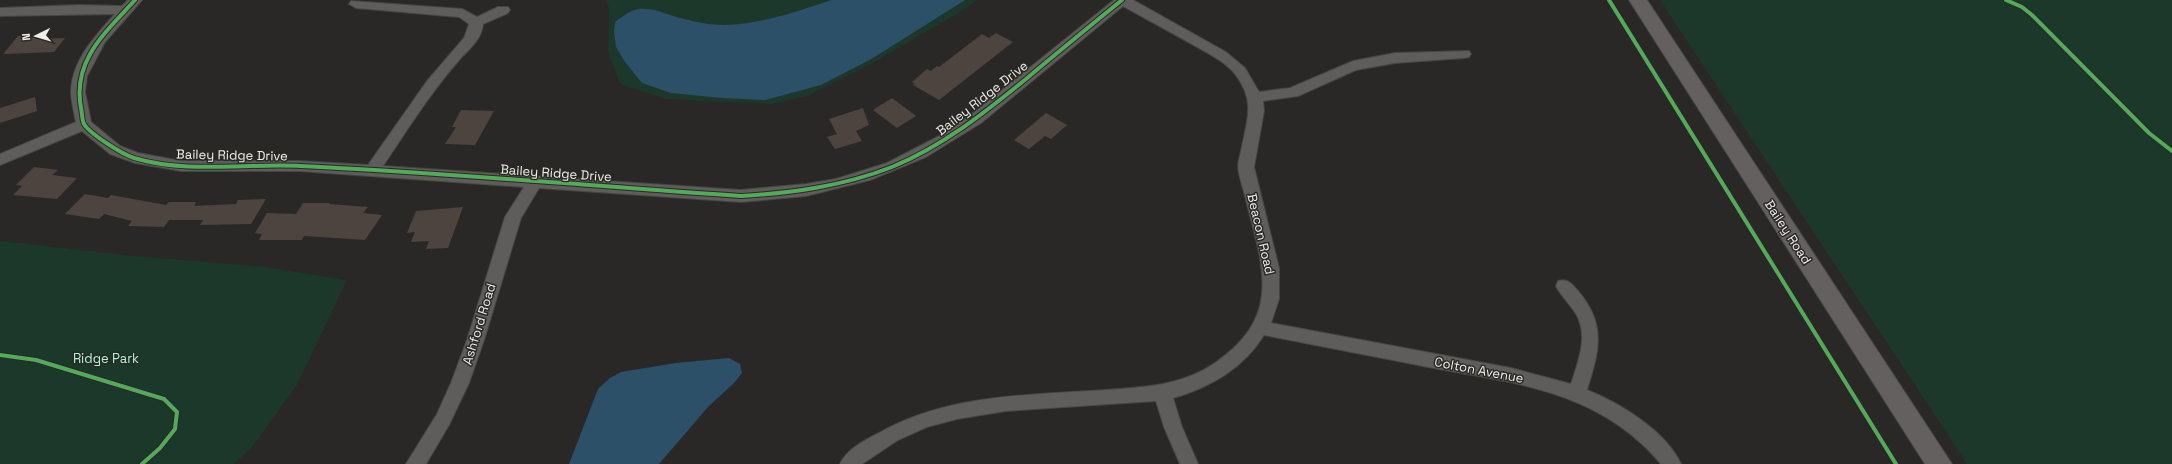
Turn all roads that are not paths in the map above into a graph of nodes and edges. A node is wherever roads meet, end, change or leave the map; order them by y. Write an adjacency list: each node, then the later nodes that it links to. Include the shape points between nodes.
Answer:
1 (1122, 0): 9 (street, Beacon Road, via 1231,61 1245,77); 13 (street, Bailey Ridge Drive, via 952,136 918,156 852,182 779,194 741,196)
2 (1638, 0): 22 (main road, Bailey Road)
3 (356, 4): 7 (street, via 462,13)
4 (130, 5): 6 (street); 10 (street, via 100,39 80,76 78,92)
5 (503, 10): 7 (street)
6 (0, 12)
7 (476, 22): 12 (street, via 476,28 468,41 423,94)
8 (1464, 54): 9 (street, via 1395,58 1353,66 1293,92)
9 (1256, 97): 15 (street, Beacon Road, via 1257,117 1246,167 1273,284)
10 (84, 124): 11 (street); 12 (street, Bailey Ridge Drive, via 115,150 135,158 181,166 299,166)
11 (0, 160)
12 (372, 171): 13 (street, Bailey Ridge Drive)
13 (535, 181): 18 (street, Ashford Road, via 508,230 467,364 450,404)
14 (1564, 286): 17 (street, via 1587,316 1592,330 1590,350)
15 (1262, 328): 16 (street, Beacon Road, via 1240,354 1218,372); 17 (street, Colton Avenue, via 1517,376)
16 (1162, 393): 19 (street, Beacon Road, via 975,408 943,414 884,439); 20 (street)
17 (1577, 394): 21 (street, Colton Avenue, via 1606,406 1632,423 1654,442)
18 (415, 464)
19 (849, 464)
20 (1189, 464)
21 (1672, 464)
22 (1939, 464)

